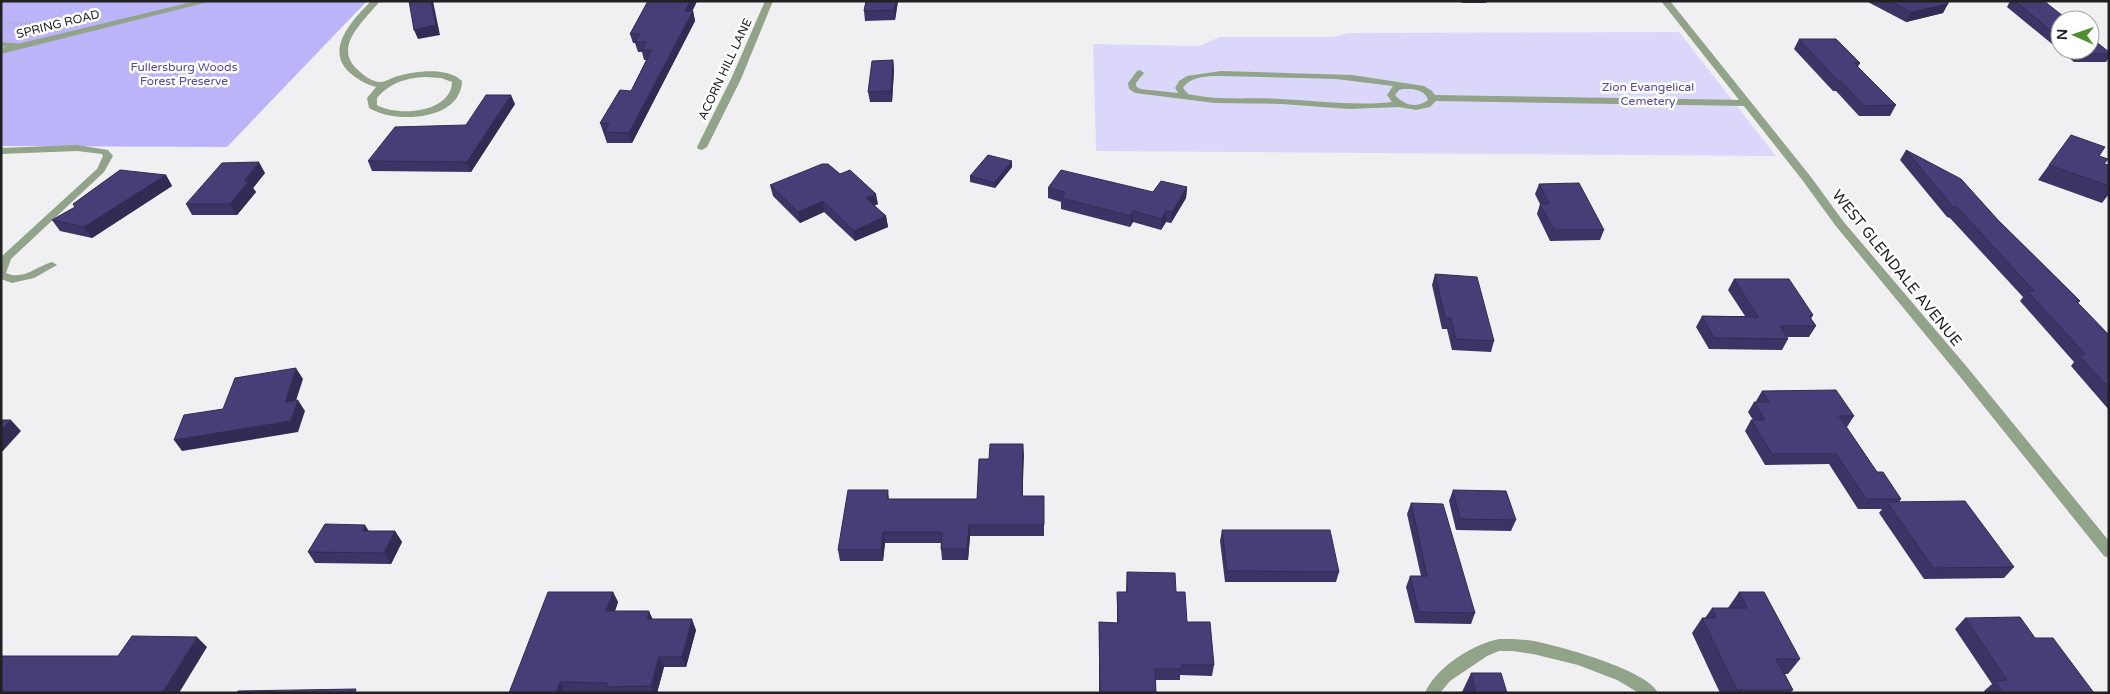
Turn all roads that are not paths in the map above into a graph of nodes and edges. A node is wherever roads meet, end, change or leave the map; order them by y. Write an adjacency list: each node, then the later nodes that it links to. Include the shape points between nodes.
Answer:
1 (208, 1): 6 (street, SPRING ROAD)
2 (376, 1): 9 (street, via 354,25 343,48 349,68 360,77)
3 (769, 1): 15 (street, ACORN HILL LANE)
4 (1665, 1): 13 (street, WEST GLENDALE AVENUE)
5 (1, 44): 6 (lane)
6 (21, 46): 7 (street, SPRING ROAD)
7 (1, 51)
8 (1140, 73): 11 (lane, via 1132,83 1138,91)
9 (383, 85): 9 (street, via 372,98 372,106 389,114 401,115 438,107 456,96 458,88 457,81 438,74 408,76)
10 (1402, 86): 11 (lane, via 1342,76 1222,73 1185,80 1178,88); 12 (lane, via 1419,88); 14 (lane, via 1391,95)
11 (1185, 96): 14 (lane, via 1376,107)
12 (1433, 98): 13 (lane); 14 (lane, via 1429,105 1423,107)
13 (1746, 103): 19 (street, WEST GLENDALE AVENUE, via 1839,224)
14 (1398, 104)
15 (702, 147)
16 (1, 151): 18 (lane, via 77,148 105,152 108,156 100,170 6,258)
17 (52, 265): 18 (lane, via 34,275 12,280)
18 (1, 275)
19 (2109, 552)
20 (1432, 693): 21 (lane, via 1435,684 1469,658 1499,645 1547,649 1602,666)
21 (1651, 693)

